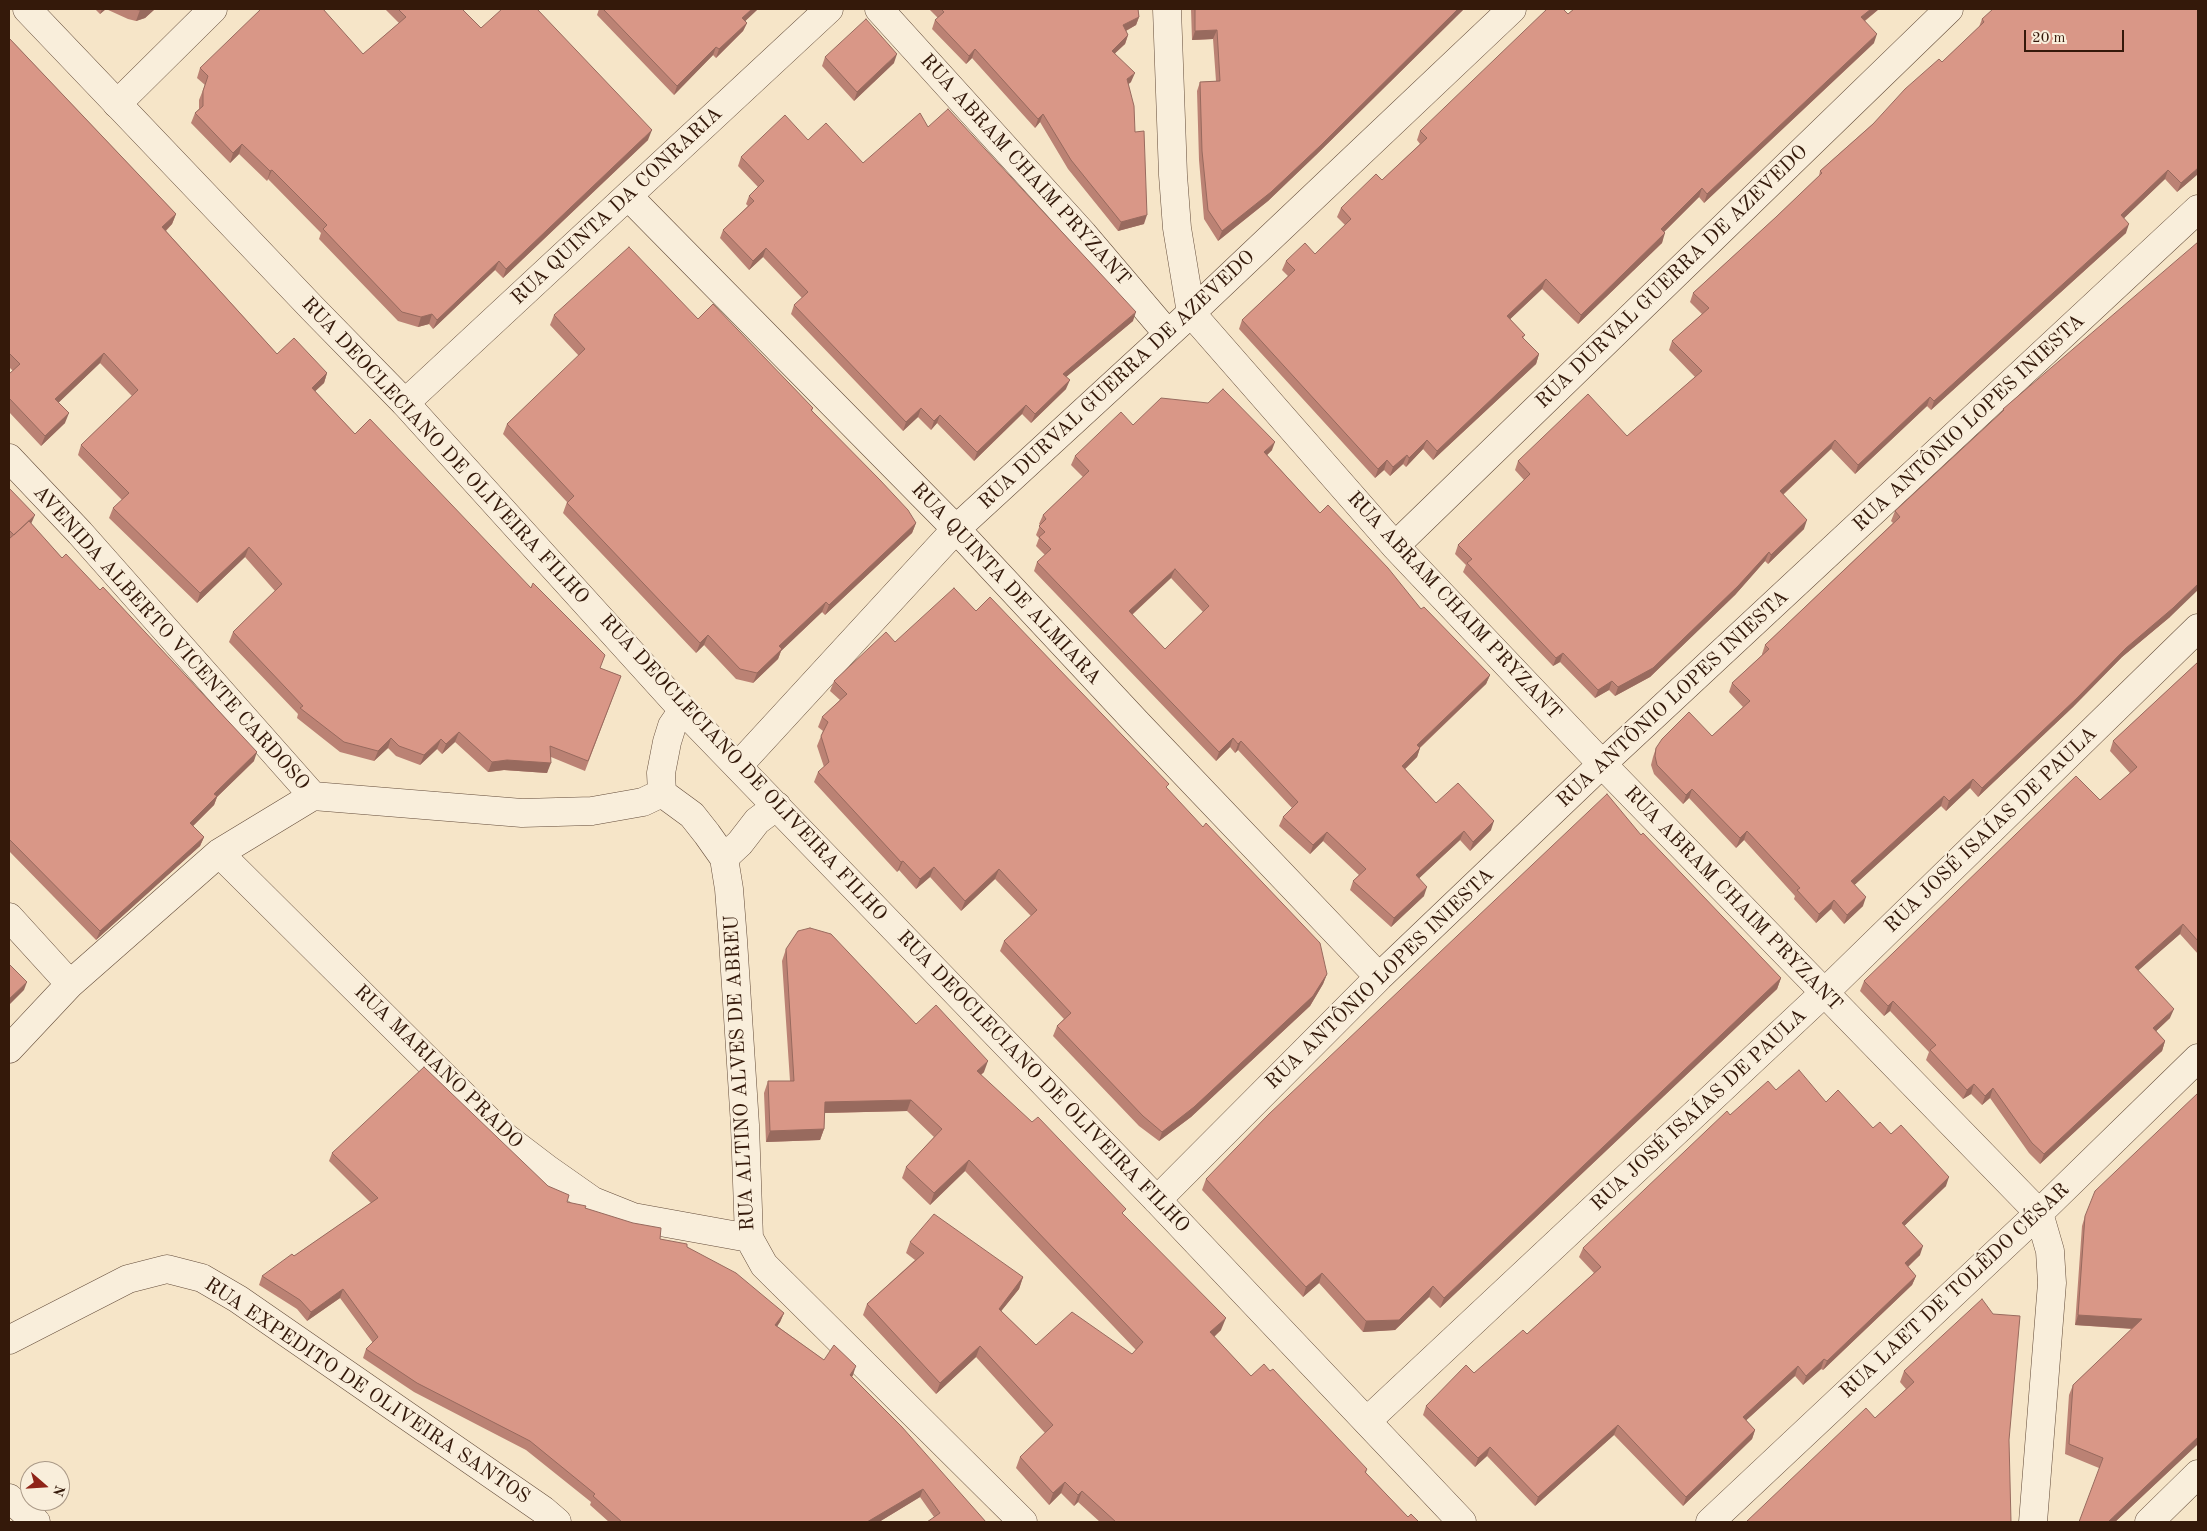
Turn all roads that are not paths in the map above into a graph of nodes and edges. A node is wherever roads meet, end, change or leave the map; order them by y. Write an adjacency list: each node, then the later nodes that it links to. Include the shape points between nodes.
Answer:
1 (27, 9): 8 (street, RUA DEOCLECIANO DE OLIVEIRA FILHO)
2 (213, 9): 8 (street)
3 (829, 9): 9 (street, RUA QUINTA DA CONRARIA)
4 (879, 9): 12 (street, RUA ABRAM CHAIM PRYZANT, via 1076,226)
5 (1167, 9): 11 (street, via 1177,228)
6 (1512, 9): 11 (street, RUA DURVAL GUERRA DE AZEVEDO)
7 (1949, 9): 16 (street, RUA DURVAL GUERRA DE AZEVEDO)
8 (117, 104): 13 (street, RUA DEOCLECIANO DE OLIVEIRA FILHO)
9 (629, 197): 13 (street, RUA QUINTA DA CONRARIA); 15 (street, RUA QUINTA DE ALMIARA)
10 (2198, 209): 19 (street, RUA ANTÔNIO LOPES INIESTA)
11 (1190, 313): 12 (street, RUA DURVAL GUERRA DE AZEVEDO); 16 (street, RUA ABRAM CHAIM PRYZANT)
12 (1168, 334): 15 (street, RUA DURVAL GUERRA DE AZEVEDO)
13 (406, 403): 18 (street, RUA DEOCLECIANO DE OLIVEIRA FILHO)
14 (9, 458): 22 (street, AVENIDA ALBERTO VICENTE CARDOSO, via 80,533)
15 (956, 529): 20 (street, RUA DURVAL GUERRA DE AZEVEDO); 27 (street, RUA QUINTA DE ALMIARA)
16 (1395, 546): 19 (street, RUA ABRAM CHAIM PRYZANT)
17 (2196, 634): 29 (street, RUA JOSÉ ISAÍAS DE PAULA)
18 (683, 710): 20 (street, RUA DEOCLECIANO DE OLIVEIRA FILHO); 21 (street, via 672,726 667,742 661,773)
19 (1602, 764): 27 (street, RUA ANTÔNIO LOPES INIESTA); 29 (street, RUA ABRAM CHAIM PRYZANT)
20 (738, 766): 23 (street, RUA DEOCLECIANO DE OLIVEIRA FILHO)
21 (662, 793): 22 (street, via 643,802 592,811 522,813); 25 (street, via 692,815)
22 (313, 796): 24 (street)
23 (777, 806): 25 (street, via 757,821); 32 (street, RUA DEOCLECIANO DE OLIVEIRA FILHO)
24 (219, 853): 28 (street); 34 (street, RUA MARIANO PRADO, via 504,1136 546,1168 593,1202 633,1217)
25 (724, 858): 34 (street, RUA ALTINO ALVES DE ABREU, via 733,940)
26 (9, 917): 28 (street)
27 (1379, 977): 32 (street, RUA ANTÔNIO LOPES INIESTA)
28 (70, 984): 30 (street)
29 (1824, 993): 33 (street, RUA ABRAM CHAIM PRYZANT); 36 (street, RUA JOSÉ ISAÍAS DE PAULA)
30 (9, 1049)
31 (2198, 1058): 33 (street, RUA LAET DE TOLÊDO CÉSAR)
32 (1157, 1200): 36 (street, RUA DEOCLECIANO DE OLIVEIRA FILHO)
33 (2039, 1213): 43 (street, RUA LAET DE TOLÊDO CÉSAR); 44 (street, via 2050,1251 2052,1283)
34 (749, 1238): 41 (street, RUA ALTINO ALVES DE ABREU, via 764,1265)
35 (9, 1340): 40 (street, RUA EXPEDITO DE OLIVEIRA SANTOS, via 128,1279 167,1268 202,1278 238,1299)
36 (1367, 1421): 42 (street, RUA DEOCLECIANO DE OLIVEIRA FILHO)
37 (2198, 1474): 45 (street)
38 (9, 1498): 39 (street)
39 (36, 1522)
40 (557, 1522)
41 (1023, 1522)
42 (1462, 1522)
43 (1710, 1522)
44 (2033, 1522)
45 (2149, 1522)

